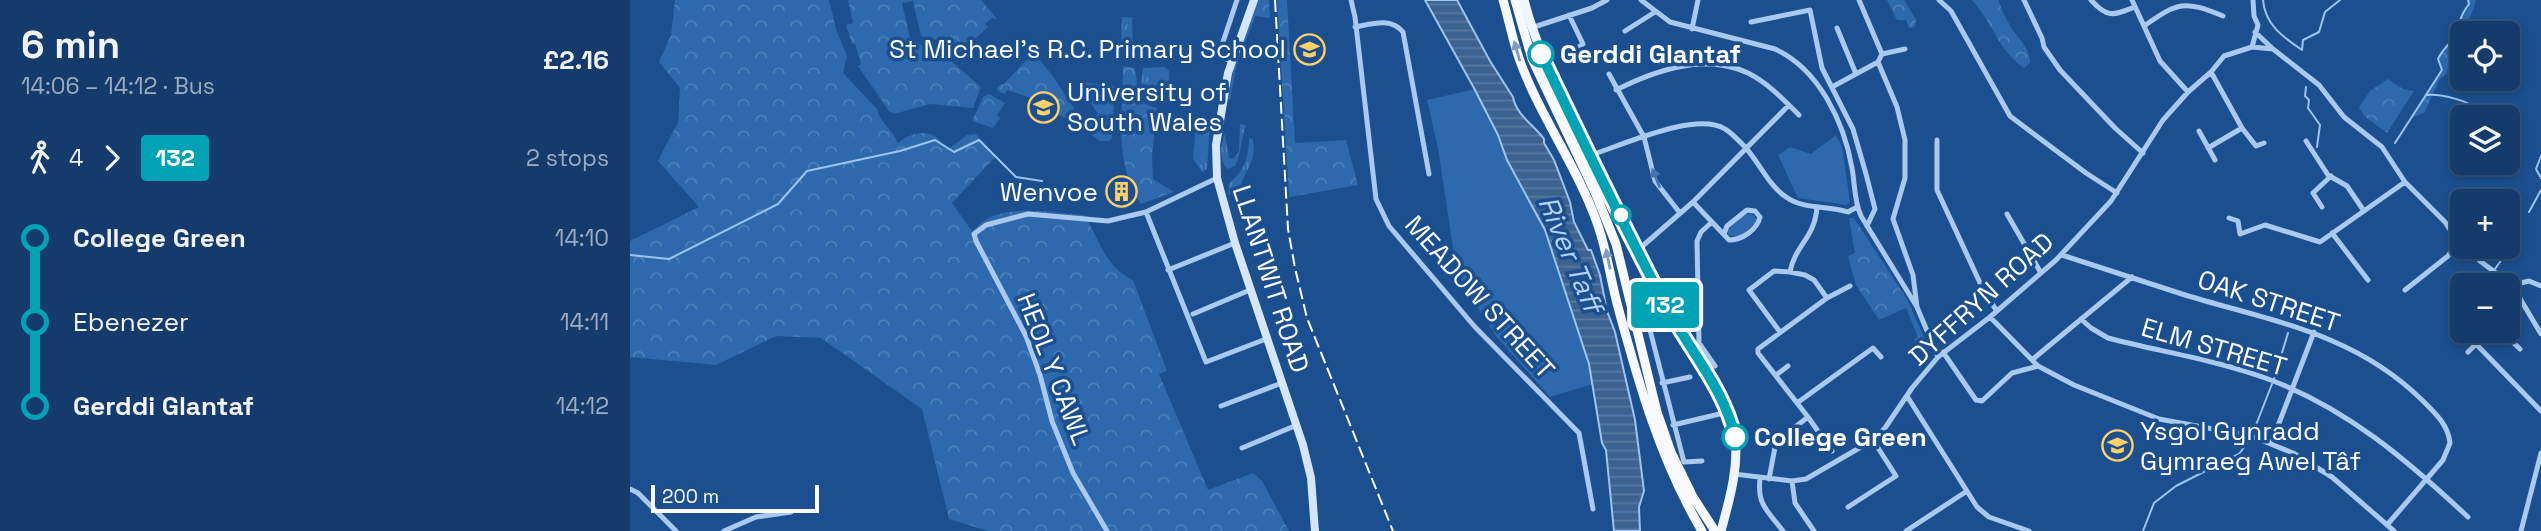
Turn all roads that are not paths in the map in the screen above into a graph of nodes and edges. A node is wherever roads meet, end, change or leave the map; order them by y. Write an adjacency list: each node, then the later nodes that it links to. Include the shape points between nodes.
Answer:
1 (1237, 0): 35 (street, via 1220,51)
2 (1254, 0): 35 (main road, LLANTWIT ROAD)
3 (1350, 0): 24 (street, MEADOW STREET)
4 (1503, 0): 147 (highway, one-way to 4, via 1663,455 1650,417 1596,218 1521,62)
5 (1515, 0): 148 (highway, via 1532,60 1616,244 1671,452 1693,497)
6 (1524, 0): 25 (main road)
7 (1607, 0): 21 (street)
8 (1641, 0): 19 (street)
9 (1698, 0): 27 (street)
10 (1859, 0): 34 (street)
11 (1939, 0): 60 (street, via 1951,11 2010,116)
12 (2024, 0): 53 (street, via 2044,47 2060,70)
13 (2091, 0): 17 (street, via 2107,14)
14 (2132, 0): 17 (street)
15 (2163, 0): 18 (street)
16 (2253, 0): 29 (street)
17 (2135, 7): 23 (street)
18 (2167, 10): 20 (street, via 2197,5); 23 (street)
19 (1655, 12): 27 (street); 28 (street)
20 (2221, 13)
21 (1569, 15): 25 (street); 31 (street, via 1583,44)
22 (1751, 22): 40 (street, via 1810,10 1822,68)
23 (2144, 26): 42 (street, via 2160,61)
24 (1355, 27): 56 (street, via 1386,23 1403,32); 138 (street, MEADOW STREET, via 1376,199 1389,226 1475,327 1579,433)
25 (1531, 28): 54 (main road)
26 (1837, 28): 39 (street)
27 (1692, 29): 63 (street, via 1775,50 1808,70 1824,93 1844,141)
28 (1625, 31)
29 (2255, 32): 30 (street); 33 (street)
30 (2252, 47): 33 (street); 37 (street, DYFFRYN ROAD, via 2224,57)
31 (1576, 49)
32 (1905, 49): 34 (street)
33 (2273, 49): 59 (street, via 2319,85 2344,117 2382,147)
34 (1882, 54): 36 (street)
35 (1231, 61): 58 (main road, LLANTWIT ROAD, via 1216,145)
36 (1878, 62): 39 (street); 92 (street, via 1905,140 1905,178 1892,219 1913,275)
37 (2211, 72): 42 (street, DYFFRYN ROAD); 45 (street)
38 (1609, 74): 41 (street)
39 (1856, 74): 40 (street)
40 (1832, 88): 71 (street, via 1853,129 1875,209)
41 (1616, 90): 43 (street, via 1646,75 1680,66 1724,65 1766,84); 47 (street)
42 (2188, 92): 53 (street, DYFFRYN ROAD)
43 (1789, 105): 44 (street); 51 (street)
44 (1800, 115)
45 (2242, 128): 50 (street, via 2256,146); 52 (street)
46 (2199, 131): 52 (street)
47 (1644, 137): 51 (street, via 1685,124 1706,123 1726,129); 54 (street); 67 (street, one-way to 47, via 1655,181)
48 (1937, 140): 93 (street, via 1937,190)
49 (2306, 141): 57 (street)
50 (2264, 144)
51 (1746, 148): 61 (street); 62 (street, via 1786,197)
52 (2208, 148): 55 (street)
53 (2143, 153): 60 (street, DYFFRYN ROAD)
54 (1591, 155): 75 (main road)
55 (2215, 160)
56 (1429, 174)
57 (2331, 176): 64 (street, via 2313,193); 65 (street, via 2347,186)
58 (1217, 178): 66 (street); 74 (main road, LLANTWIT ROAD)
59 (2405, 182): 65 (street); 88 (street, via 2445,222 2455,245)
60 (2117, 193): 76 (street, DYFFRYN ROAD)
61 (1693, 202): 67 (street); 70 (street)
62 (1817, 207): 63 (street, via 1848,212); 79 (street, via 1811,235 1793,257)
63 (1857, 207): 71 (street)
64 (2322, 207)
65 (2364, 211): 72 (street)
66 (1146, 212): 78 (street); 145 (street, HEOL Y CAWL, via 1108,221 1028,214 986,225 974,234 1026,336 1073,473)
67 (1680, 213): 75 (street)
68 (2007, 214): 80 (street)
69 (2229, 218): 72 (street, via 2238,221 2240,234 2265,225 2320,242)
70 (1712, 222): 73 (street); 108 (street, via 1698,241 1699,344)
71 (1867, 226): 92 (street)
72 (2332, 233): 83 (street)
73 (1724, 234): 73 (street, via 1747,210 1760,217 1738,240 1729,240)
74 (1235, 243): 78 (street); 87 (main road, LLANTWIT ROAD)
75 (1638, 250): 120 (main road)
76 (2062, 254): 80 (street, DYFFRYN ROAD); 82 (street, OAK STREET)
77 (2478, 259): 81 (street)
78 (1168, 270): 100 (street, via 1206,362)
79 (1790, 272): 90 (street, via 1814,280); 97 (street, via 1774,271 1749,290)
80 (2042, 273): 93 (street, DYFFRYN ROAD)
81 (2496, 273)
82 (2132, 277): 96 (street); 98 (street, OAK STREET)
83 (2368, 280)
84 (2520, 283): 85 (street)
85 (2541, 285)
86 (1850, 286): 90 (street)
87 (1251, 290): 94 (street); 100 (main road, LLANTWIT ROAD)
88 (2405, 290)
89 (1641, 295): 114 (street)
90 (1827, 298): 97 (street)
91 (2520, 299): 99 (street)
92 (1917, 307): 105 (street)
93 (1996, 310): 95 (street, DYFFRYN ROAD)
94 (1193, 314)
95 (1990, 317): 105 (street, DYFFRYN ROAD); 107 (street)
96 (2081, 319): 107 (street); 115 (street, ELM STREET, via 2108,338 2229,367)
97 (1780, 332): 111 (street, via 1758,349)
98 (2314, 332): 115 (street); 132 (street, OAK STREET, via 2356,350 2384,369 2444,424 2449,434 2448,452)
99 (2541, 334)
100 (1266, 339): 113 (main road, LLANTWIT ROAD)
101 (2514, 343): 103 (street)
102 (2476, 344): 104 (street); 119 (street)
103 (2520, 349)
104 (2468, 352)
105 (1940, 354): 110 (street, via 1976,400 1982,401 2012,373); 116 (street, DYFFRYN ROAD)
106 (1881, 357): 117 (street, via 1873,348)
107 (2033, 359): 110 (street)
108 (1715, 366)
109 (1788, 366): 111 (street)
110 (2038, 366): 125 (street, via 2159,419)
111 (1776, 375): 117 (street)
112 (1690, 376): 114 (street)
113 (1282, 383): 118 (street); 122 (main road, LLANTWIT ROAD)
114 (1662, 383): 123 (street)
115 (2292, 388): 125 (street); 132 (street, ELM STREET, via 2341,412)
116 (1907, 396): 124 (street, DYFFRYN ROAD); 136 (street)
117 (1797, 403): 121 (street)
118 (1221, 406)
119 (2541, 411)
120 (1728, 412): 123 (street); 130 (main road, via 1735,437)
121 (1808, 417): 127 (street); 133 (street, via 1776,442)
122 (1297, 425): 126 (street); 146 (main road, LLANTWIT ROAD, via 1311,478)
123 (1673, 425): 129 (street, via 1684,462)
124 (1873, 440): 134 (street, DYFFRYN ROAD, via 1824,470); 137 (street, via 1896,476)
125 (2271, 444): 142 (street, via 2323,471)
126 (1242, 448)
127 (1832, 451)
128 (2541, 453): 155 (street)
129 (1702, 461)
130 (1734, 474): 131 (street, DYFFRYN ROAD); 148 (main road)
131 (1760, 478): 133 (street, DYFFRYN ROAD); 149 (street, via 1761,502)
132 (2427, 478): 140 (street, ELM STREET); 142 (street, OAK STREET)
133 (1769, 479): 134 (street, DYFFRYN ROAD)
134 (1792, 481): 150 (street, via 1795,503)
135 (630, 489): 143 (street)
136 (1967, 491): 141 (street); 153 (street, via 1989,517)
137 (1848, 507)
138 (1593, 509)
139 (791, 512): 144 (street, via 756,517)
140 (2468, 517)
141 (1919, 523): 151 (street); 152 (street)
142 (2387, 525): 154 (street)
143 (676, 531)
144 (724, 531)
145 (1107, 531)
146 (1315, 531)
147 (1702, 531)
148 (1718, 531)
149 (1783, 531)
150 (1814, 531)
151 (1906, 531)
152 (1925, 531)
153 (2029, 531)
154 (2394, 531)
155 (2521, 531)

